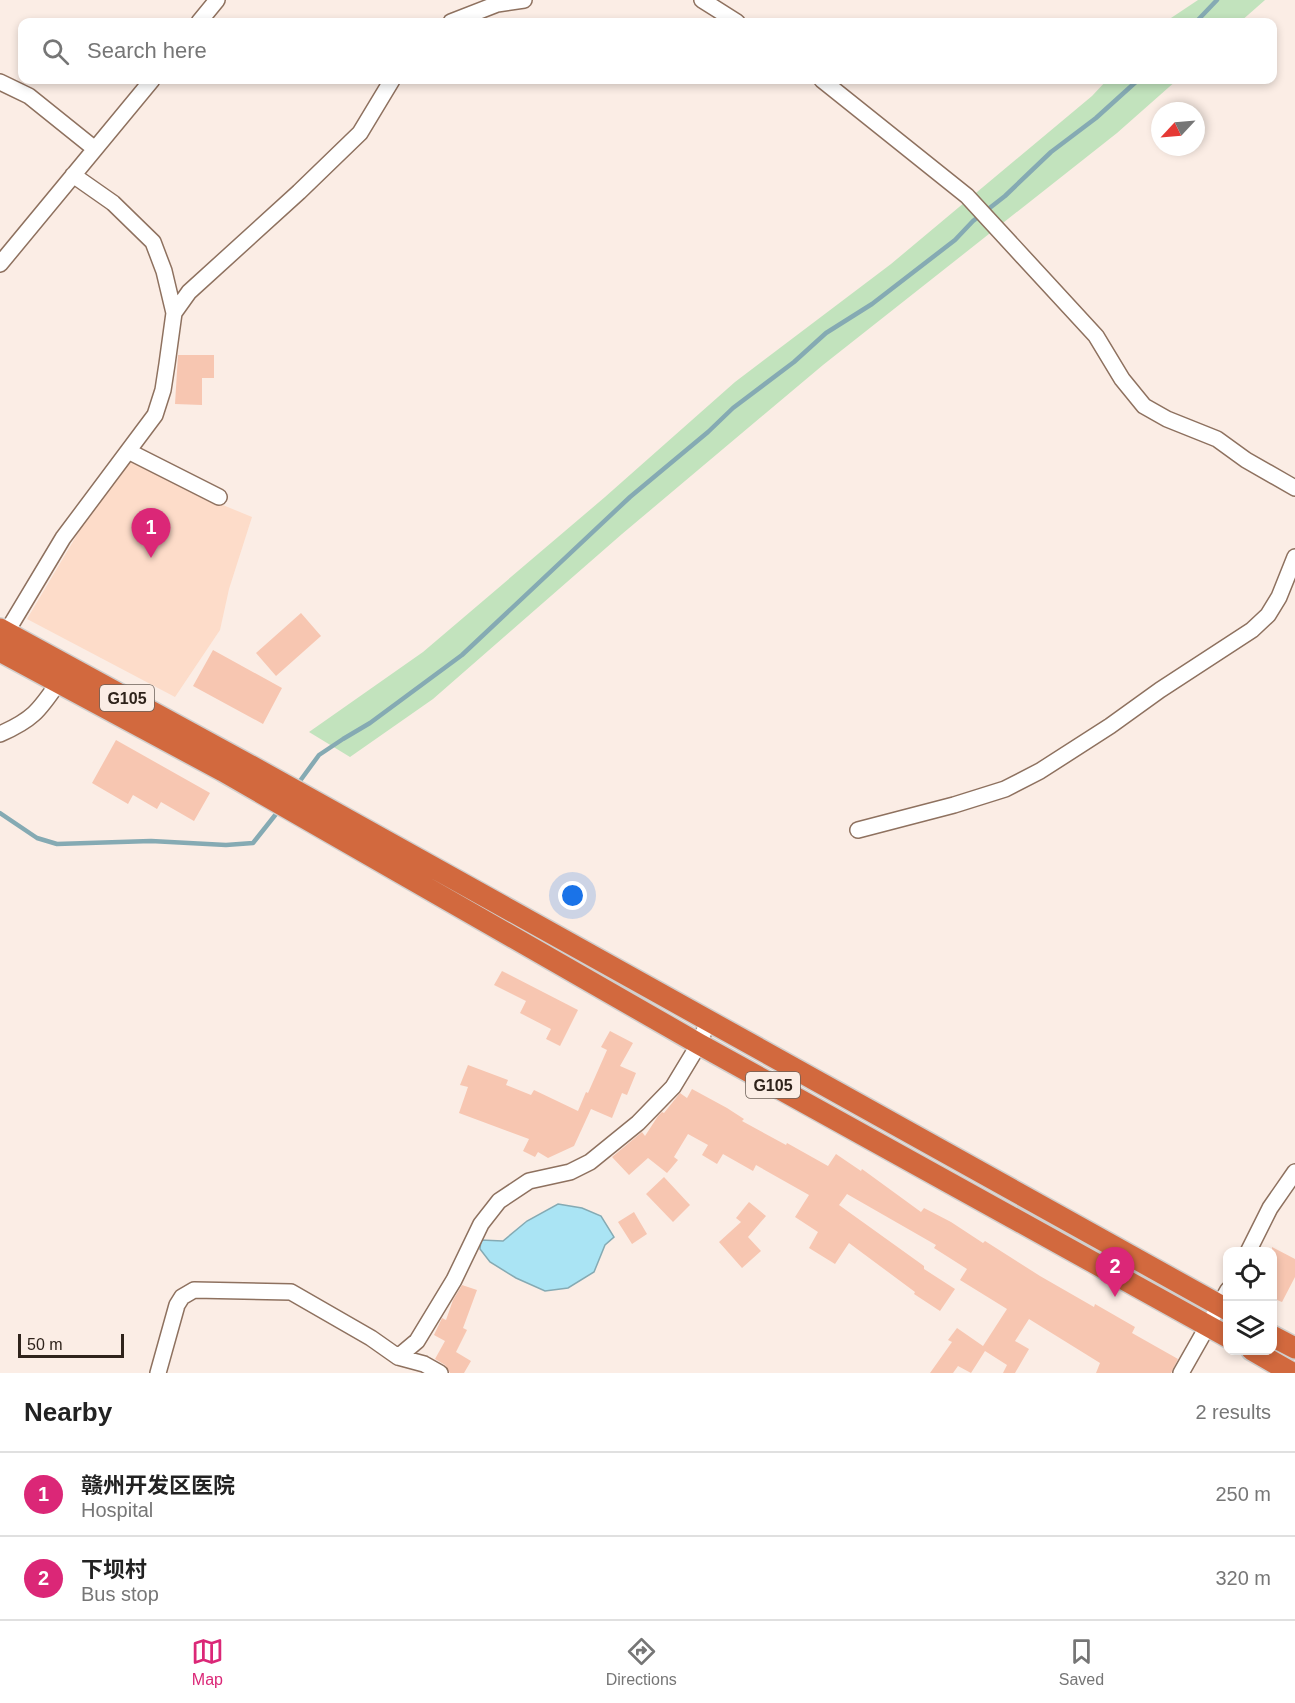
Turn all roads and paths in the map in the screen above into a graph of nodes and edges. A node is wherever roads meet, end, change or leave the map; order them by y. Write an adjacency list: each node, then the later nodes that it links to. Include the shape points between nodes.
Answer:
1 (217, 0): 4 (street)
2 (524, 0): 5 (street, via 497,4)
3 (702, 0): 6 (street)
4 (202, 18)
5 (461, 18)
6 (731, 18)
7 (0, 82): 11 (street, via 28,96)
8 (149, 84): 11 (street)
9 (390, 84): 14 (street, via 360,133 189,292)
10 (827, 84): 16 (street, via 967,196 1096,336 1144,406 1217,438)
11 (95, 149): 12 (street)
12 (73, 175): 13 (street); 14 (street, via 113,203 153,242)
13 (0, 264)
14 (174, 313): 15 (street, via 163,390 155,415)
15 (128, 451): 17 (street); 19 (street, via 63,538)
16 (1295, 488)
17 (219, 496)
18 (1295, 557): 24 (street, via 1274,606 1252,630 1040,771 1005,789)
19 (2, 638): 20 (highway, G105); 22 (highway, G105)
20 (58, 683): 21 (street, via 31,718); 22 (highway, G105)
21 (0, 734)
22 (227, 763): 23 (highway, G105)
23 (327, 819): 25 (highway, G105); 26 (highway, G105)
24 (858, 830)
25 (708, 1021): 26 (street); 29 (highway, G105)
26 (699, 1044): 31 (highway, G105); 36 (street, via 673,1087 617,1141 590,1162 570,1172 529,1181 499,1201 481,1224 454,1280 417,1341)
27 (1295, 1172): 28 (street)
28 (1250, 1247)
29 (1223, 1301)
30 (1223, 1305): 31 (street)
31 (1208, 1326): 32 (highway, G105); 39 (street)
32 (1223, 1335)
33 (1277, 1339): 34 (highway)
34 (1295, 1348)
35 (1261, 1355): 40 (highway)
36 (398, 1357): 37 (street, via 291,1293 194,1290 177,1305); 38 (street)
37 (158, 1373)
38 (440, 1373)
39 (1181, 1373)
40 (1293, 1373)

